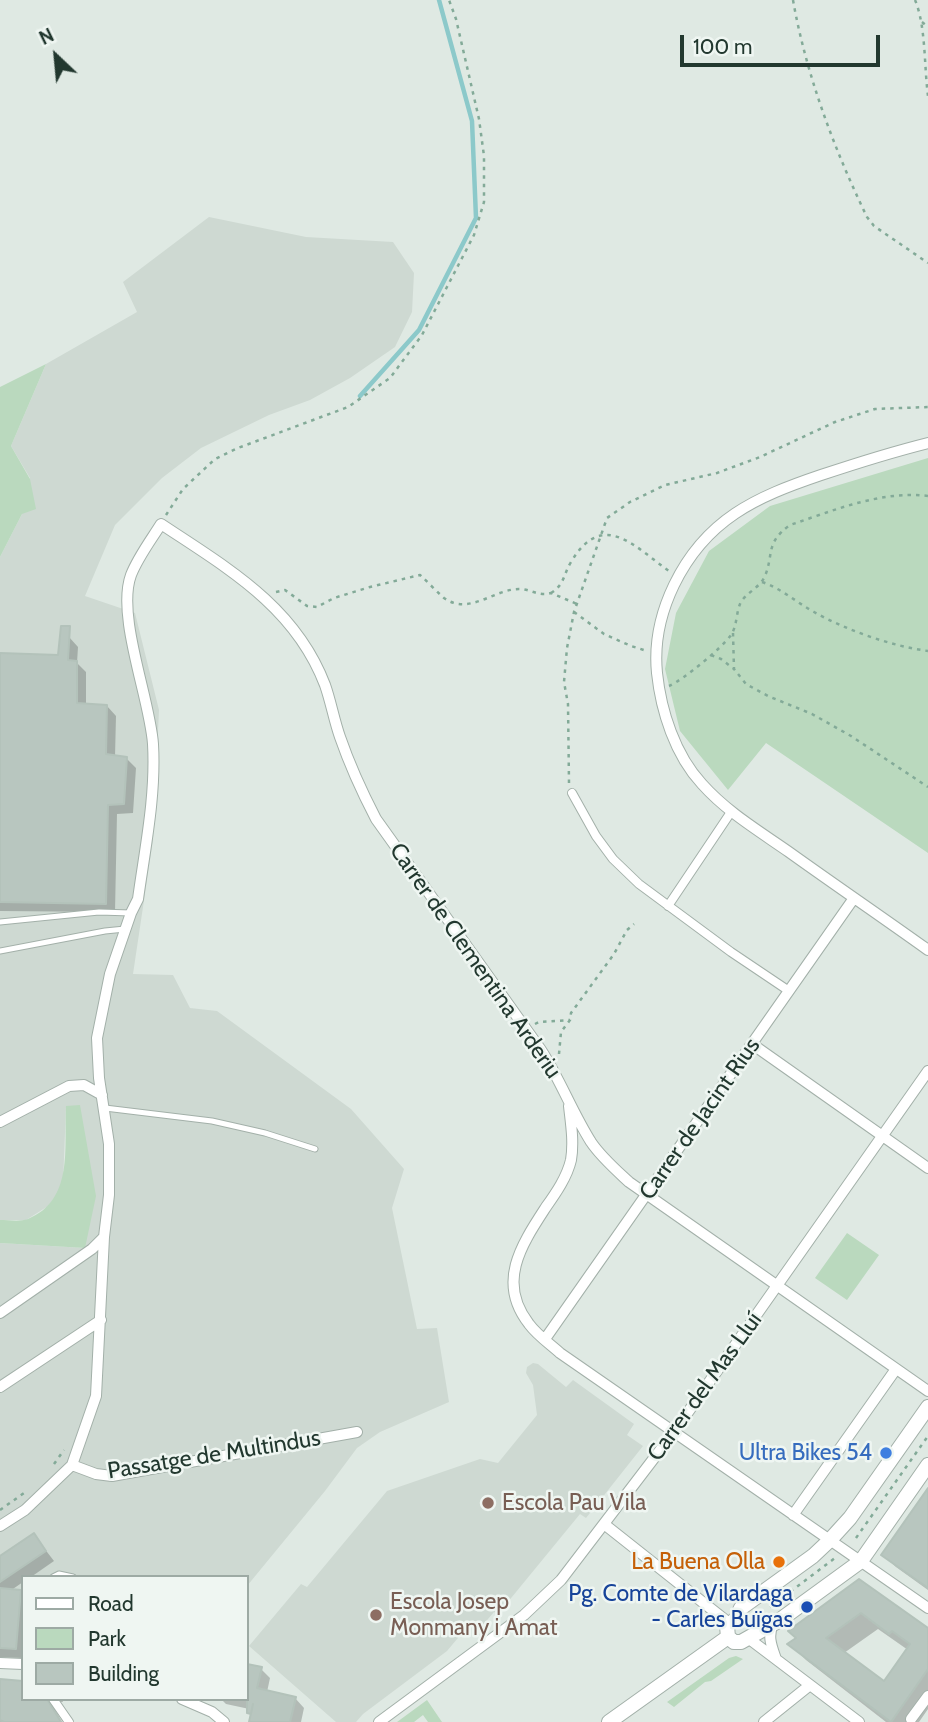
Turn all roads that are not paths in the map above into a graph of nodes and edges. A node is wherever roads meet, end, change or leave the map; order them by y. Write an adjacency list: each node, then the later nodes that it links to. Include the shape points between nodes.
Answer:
1 (928, 443): 3 (street, via 791,485 750,503 699,545 678,578 664,609 656,655 658,685 677,744 695,776)
2 (572, 793): 5 (street, via 614,859)
3 (731, 812): 4 (street); 5 (street)
4 (855, 898): 9 (street); 11 (street, Carrer de Jacint Rius)
5 (668, 906): 11 (street)
6 (131, 913): 7 (lane); 8 (street); 15 (street, Carrer de Clementina Arderiu, via 138,899 152,795 153,745 128,606 131,576 160,524 231,571 285,618 326,686 339,734 376,819 527,1029)
7 (0, 922)
8 (125, 929): 10 (lane); 14 (street, via 97,1038)
9 (928, 950)
10 (0, 951)
11 (789, 991): 12 (street, Carrer de Jacint Rius)
12 (752, 1044): 18 (street); 21 (street, Carrer de Jacint Rius)
13 (928, 1071): 18 (street, Carrer del Mas Lluí)
14 (102, 1095): 16 (street); 17 (street, via 84,1085 69,1086)
15 (569, 1100): 21 (street, Carrer de Clementina Arderiu, via 606,1161); 26 (street, via 570,1162 558,1190 525,1240 514,1272 519,1307)
16 (105, 1108): 19 (lane, via 212,1121); 22 (street, via 109,1195)
17 (0, 1122)
18 (883, 1136): 20 (street); 23 (street, Carrer del Mas Lluí)
19 (315, 1149)
20 (928, 1168)
21 (647, 1194): 23 (street, Carrer de Clementina Arderiu); 26 (street, Carrer de Jacint Rius)
22 (104, 1237): 24 (street); 25 (street)
23 (778, 1286): 27 (street, Carrer de Clementina Arderiu); 32 (street, Carrer del Mas Lluí)
24 (0, 1312)
25 (101, 1320): 28 (street); 33 (street, via 96,1396)
26 (545, 1339): 32 (street)
27 (896, 1369): 29 (street, Carrer de Clementina Arderiu); 35 (street)
28 (0, 1387)
29 (928, 1391)
30 (928, 1407): 38 (street)
31 (357, 1432): 33 (street, Passatge de Multindus, via 111,1476)
32 (674, 1432): 35 (street); 36 (street, Carrer del Mas Lluí)
33 (72, 1465): 37 (street)
34 (928, 1465): 39 (street)
35 (793, 1515): 38 (street)
36 (604, 1524): 42 (street); 54 (street, Carrer del Mas Lluí, via 561,1580 524,1615)
37 (0, 1526)
38 (830, 1540): 39 (street); 42 (street, via 741,1608)
39 (861, 1562): 40 (street); 41 (street)
40 (928, 1608)
41 (774, 1619): 43 (street); 44 (street, via 769,1632)
42 (731, 1626): 43 (street, via 738,1642); 43 (street, via 747,1622); 55 (street)
43 (748, 1638): 44 (street)
44 (776, 1659): 47 (street)
45 (0, 1663): 46 (street)
46 (21, 1664)
47 (810, 1685): 56 (street); 57 (street)
48 (928, 1696): 51 (street)
49 (55, 1701): 52 (street)
50 (187, 1701): 53 (street)
51 (911, 1719)
52 (69, 1722)
53 (224, 1722)
54 (379, 1722)
55 (609, 1722)
56 (764, 1722)
57 (859, 1722)

